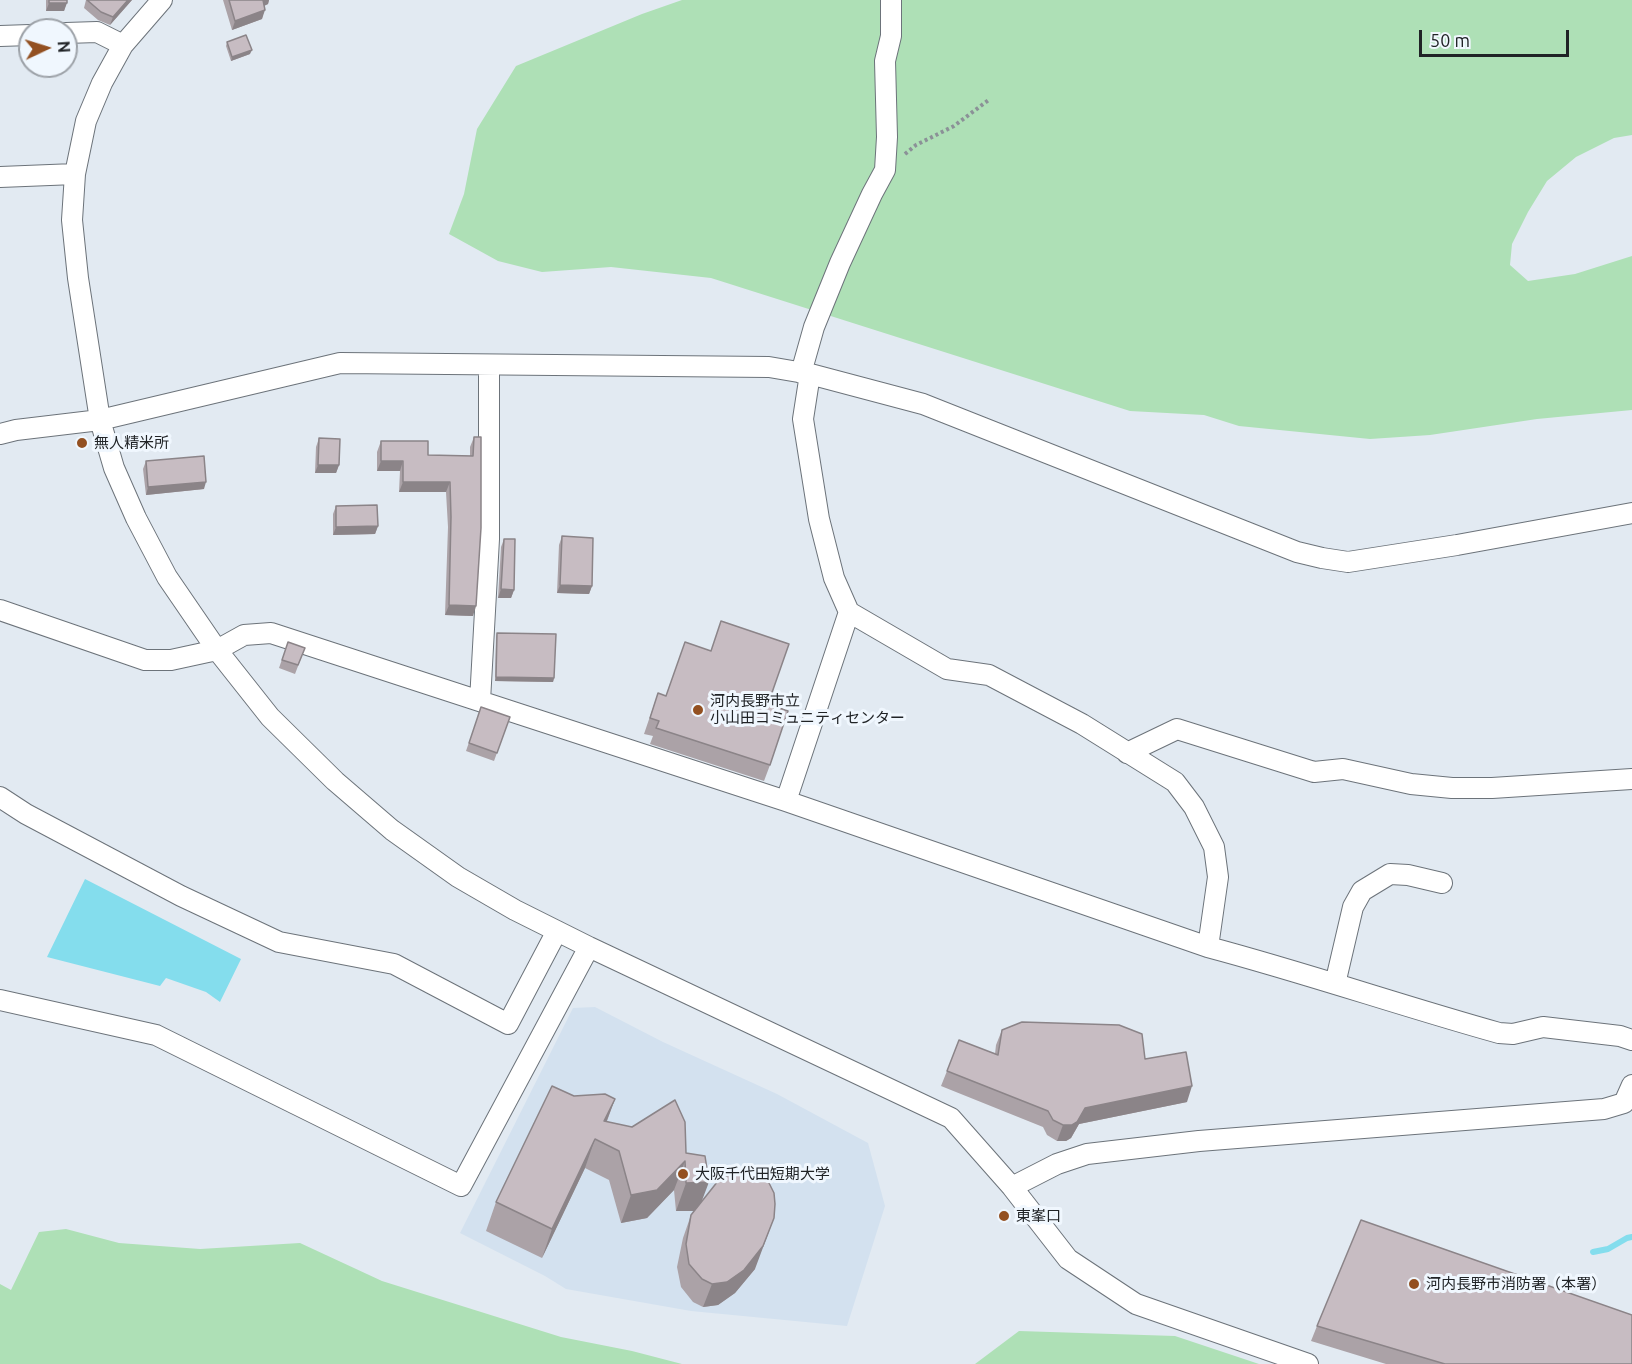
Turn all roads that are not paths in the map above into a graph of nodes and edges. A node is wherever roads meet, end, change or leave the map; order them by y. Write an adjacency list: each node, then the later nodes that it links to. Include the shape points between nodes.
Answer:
1 (162, 0): 6 (street)
2 (891, 0): 10 (street, via 891,36 885,61 885,170 814,327)
3 (78, 33): 6 (street, via 97,32)
4 (18, 35): 5 (street)
5 (0, 36)
6 (123, 45): 7 (street, via 86,121)
7 (75, 174): 8 (street); 11 (street, via 72,220)
8 (0, 177)
9 (489, 365): 10 (street, via 769,367); 11 (street, via 340,363); 17 (street, via 489,540)
10 (806, 374): 13 (street, via 923,404 1297,552 1322,558 1348,562); 15 (street, via 803,419 819,519 834,578)
11 (100, 420): 12 (street); 16 (street, via 114,468 136,518 167,577)
12 (0, 434)
13 (1632, 513)
14 (0, 610): 16 (street, via 145,660 171,660)
15 (849, 612): 18 (street, via 947,669 989,675 1082,724); 21 (street)
16 (217, 650): 17 (street, via 244,635 271,633); 23 (street, via 270,717 392,830 458,877)
17 (480, 701): 21 (street)
18 (1127, 753): 19 (street, via 1177,729 1314,772 1343,769 1411,784 1492,788); 25 (street, via 1175,782 1194,807 1214,847 1218,877)
19 (1632, 779)
20 (0, 797): 23 (street, via 181,896 279,942 394,964 508,1024)
21 (786, 801): 25 (street)
22 (1442, 883): 26 (street, via 1390,874 1362,891 1353,907)
23 (557, 931): 24 (street)
24 (589, 947): 27 (street, via 461,1186 156,1035); 30 (street, via 951,1118)
25 (1208, 947): 26 (street)
26 (1335, 984): 28 (street, via 1499,1034 1542,1027)
27 (0, 1000)
28 (1632, 1040)
29 (1632, 1085): 30 (street, via 1624,1103 1604,1109 1199,1141 1087,1154)
30 (1012, 1187): 31 (street, via 1068,1259 1136,1304)
31 (1308, 1364)

